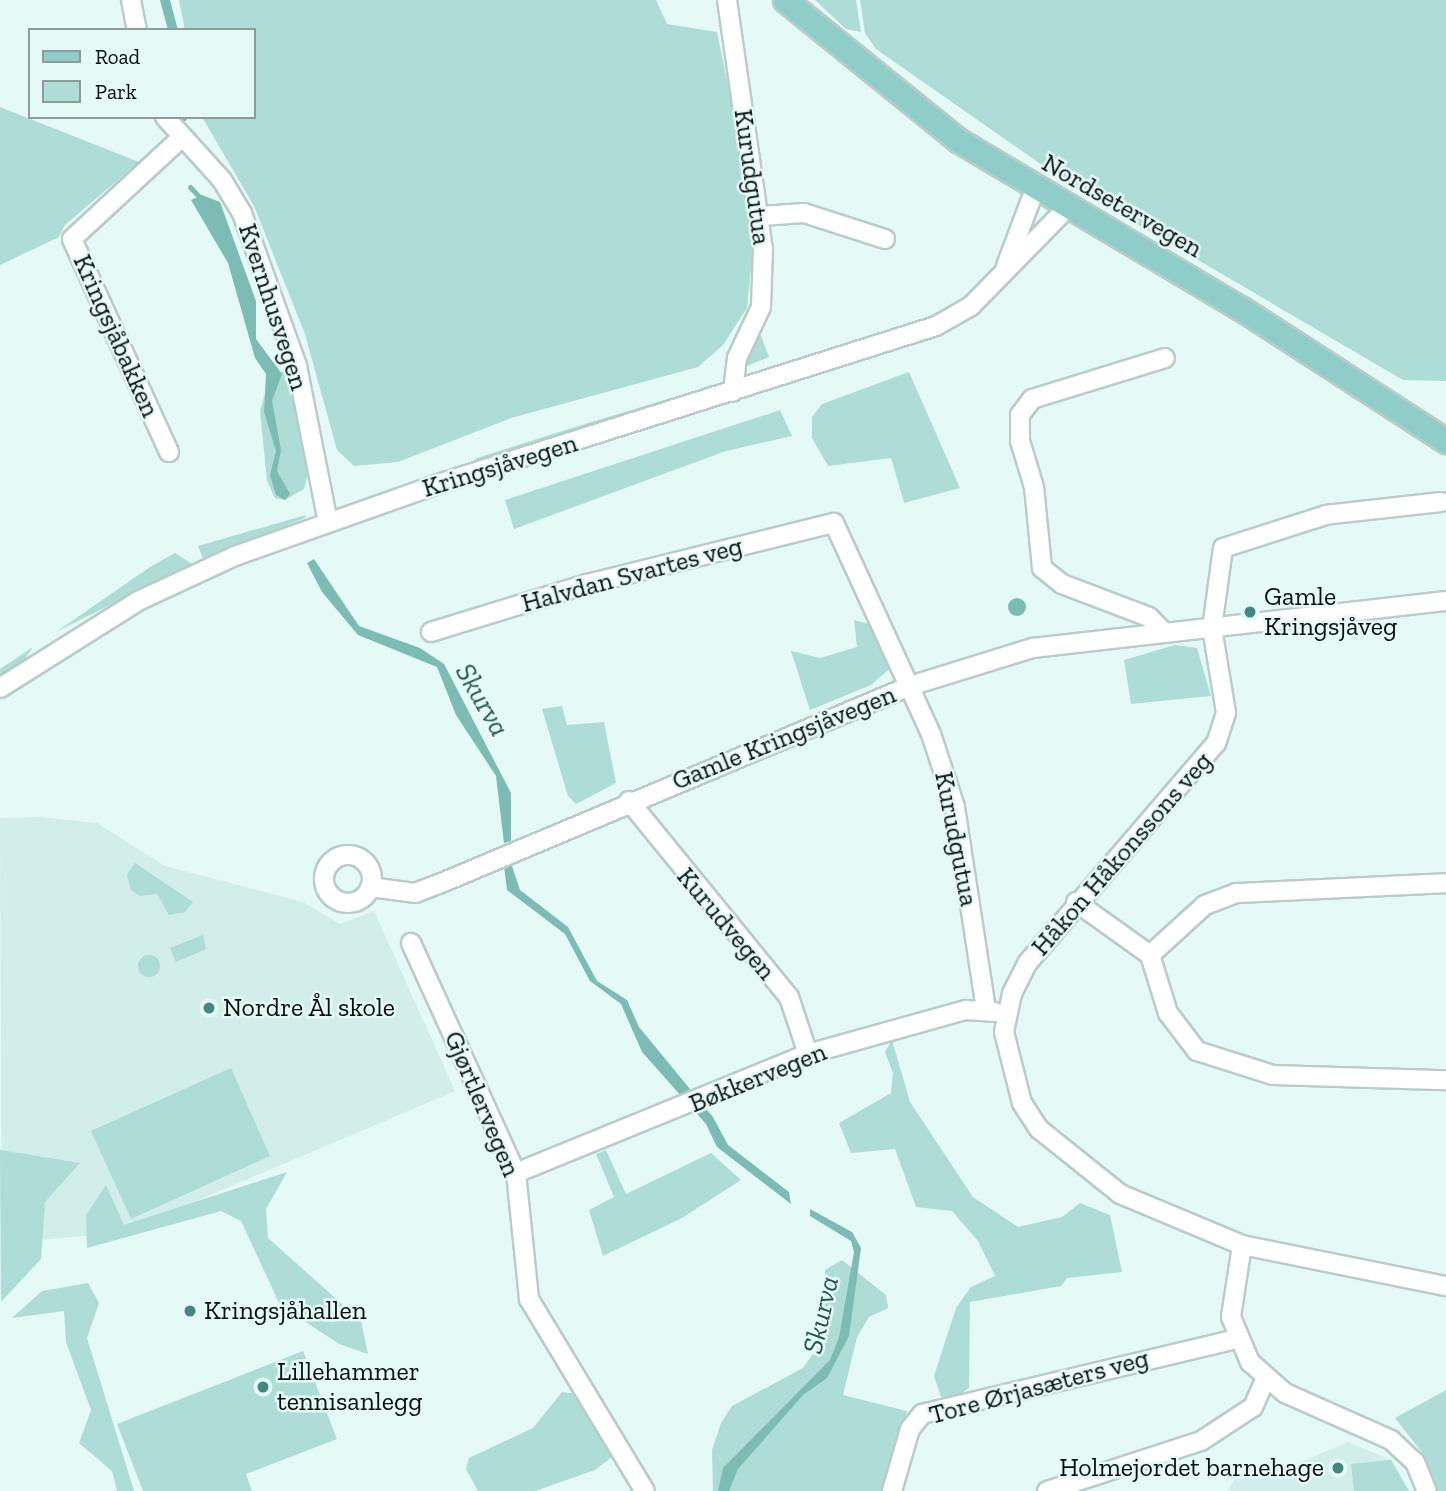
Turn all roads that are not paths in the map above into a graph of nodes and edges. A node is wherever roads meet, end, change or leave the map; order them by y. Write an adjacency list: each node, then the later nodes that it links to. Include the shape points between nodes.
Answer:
1 (131, 0): 4 (street)
2 (727, 0): 9 (street, Kurudgutua)
3 (785, 0): 7 (main road, Nordsetervegen, via 924,116)
4 (137, 28)
5 (165, 119): 6 (street, Kvernhusvegen)
6 (180, 139): 15 (street, Kringsjåbakken, via 72,239); 17 (street, Kvernhusvegen, via 222,180 253,241 297,366)
7 (1035, 189): 8 (main road, Nordsetervegen); 11 (street, Kringsjåvegen)
8 (1067, 208): 11 (street, Kringsjåvegen, via 1055,227); 14 (main road, Nordsetervegen, via 1242,309)
9 (762, 216): 10 (street, via 804,213); 13 (street, Kurudgutua, via 761,307 737,358)
10 (885, 239)
11 (1006, 266): 13 (street, Kringsjåvegen, via 971,306 936,326)
12 (1165, 358): 21 (street, via 1032,399 1020,415 1020,441 1036,497 1042,568 1062,584 1149,617)
13 (733, 392): 17 (street, Kringsjåvegen)
14 (1446, 441)
15 (169, 452)
16 (1441, 502): 20 (street, via 1326,515 1223,548)
17 (328, 522): 24 (street, Kringsjåvegen, via 196,572 50,651)
18 (834, 523): 22 (street, Halvdan Svartes veg, via 587,584); 23 (street, Kurudgutua)
19 (1446, 601): 20 (street, Gamle Kringsjåvegen)
20 (1212, 628): 21 (street, Gamle Kringsjåvegen); 28 (street, Håkon Håkonssons veg, via 1226,713 1216,743)
21 (1162, 630): 23 (street, Gamle Kringsjåvegen, via 1033,648)
22 (430, 632)
23 (910, 686): 25 (street, Gamle Kringsjåvegen); 31 (street, Kurudgutua, via 955,807)
24 (0, 688)
25 (629, 802): 27 (street, Gamle Kringsjåvegen, via 415,893); 33 (street, Kurudvegen, via 789,997)
26 (1446, 883): 30 (street, via 1237,893 1205,905)
27 (370, 887)
28 (1076, 902): 30 (street); 32 (street, Håkon Håkonssons veg, via 1028,962)
29 (411, 943): 35 (street, Gjørtlervegen)
30 (1150, 955): 34 (street, via 1182,1034 1197,1051 1236,1067 1321,1079)
31 (986, 1009): 32 (street); 33 (street, Bøkkervegen)
32 (1005, 1015): 36 (street, Håkon Håkonssons veg, via 1005,1046 1022,1103 1063,1154 1120,1194)
33 (808, 1054): 35 (street, Bøkkervegen, via 693,1105)
34 (1446, 1080)
35 (516, 1172): 40 (street, Gjørtlervegen, via 529,1299)
36 (1242, 1245): 37 (street, Håkon Håkonssons veg); 38 (street, via 1231,1300)
37 (1446, 1286)
38 (1237, 1339): 39 (street); 41 (street, Tore Ørjasæters veg, via 922,1413 910,1429)
39 (1265, 1380): 42 (street, via 1253,1407 1200,1441); 43 (street, via 1391,1440 1415,1462)
40 (645, 1491)
41 (892, 1491)
42 (1047, 1491)
43 (1427, 1491)

